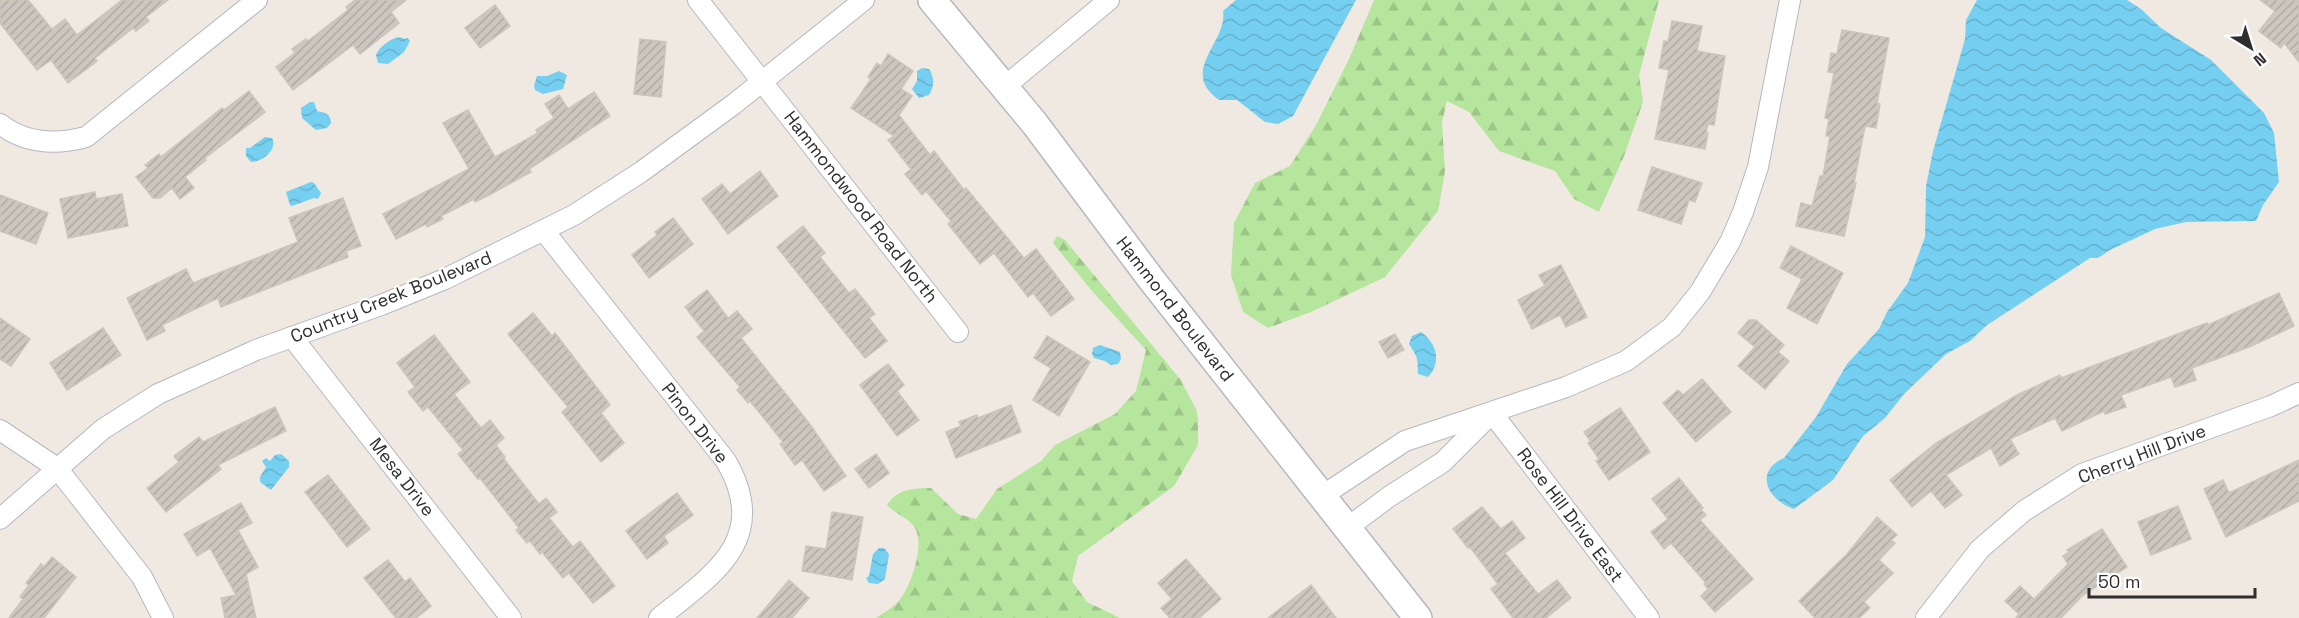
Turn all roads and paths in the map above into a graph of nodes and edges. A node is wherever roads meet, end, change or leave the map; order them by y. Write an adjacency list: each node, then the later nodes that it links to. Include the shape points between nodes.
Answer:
1 (257, 0): 9 (street, via 86,137 65,143 34,141)
2 (698, 0): 7 (street, Hammondwood Road North)
3 (864, 0): 7 (street, Country Creek Boulevard)
4 (932, 0): 8 (street, Hammond Boulevard)
5 (1109, 0): 8 (street)
6 (1790, 0): 14 (street, via 1758,167 1730,242 1700,292 1672,327 1626,361)
7 (763, 81): 10 (street, Country Creek Boulevard, via 641,172); 11 (street, Hammondwood Road North)
8 (1003, 88): 17 (street, Hammond Boulevard, via 1035,124 1150,279)
9 (0, 124)
10 (544, 231): 12 (street, Country Creek Boulevard, via 445,279); 22 (street, Pinon Drive, via 737,479 743,507 739,538 728,558)
11 (958, 332)
12 (292, 337): 16 (street, Country Creek Boulevard, via 158,394 117,419); 21 (street, Mesa Drive)
13 (2299, 393): 25 (street, Cherry Hill Drive, via 2082,474 2024,511 1980,549)
14 (1492, 413): 17 (street, via 1405,441); 19 (street, via 1443,462); 24 (street, Rose Hill Drive East)
15 (0, 430): 16 (street)
16 (57, 468): 18 (street, Country Creek Boulevard); 20 (street, via 142,577)
17 (1322, 496): 19 (street, Hammond Boulevard)
18 (0, 519)
19 (1347, 528): 23 (street, Hammond Boulevard)
20 (163, 618)
21 (511, 618)
22 (659, 618)
23 (1418, 618)
24 (1648, 618)
25 (1926, 618)

